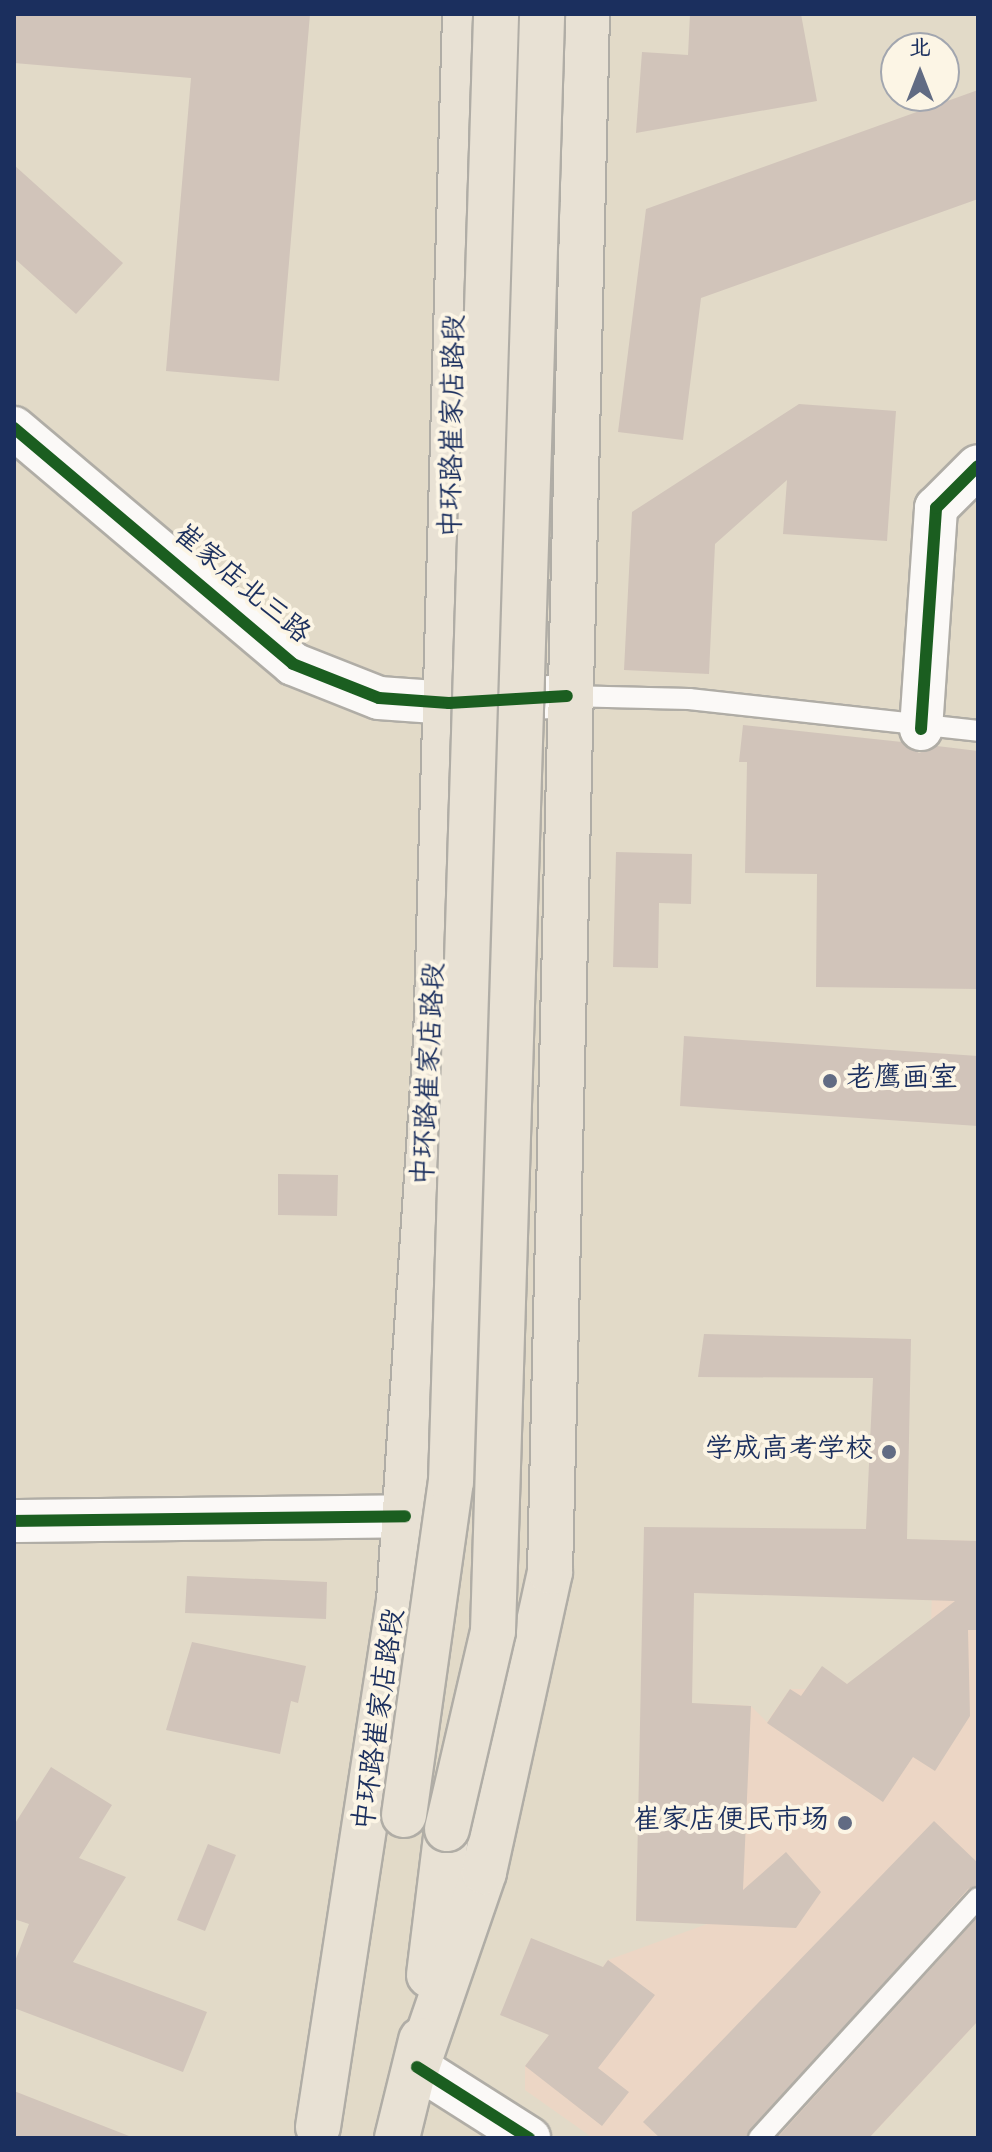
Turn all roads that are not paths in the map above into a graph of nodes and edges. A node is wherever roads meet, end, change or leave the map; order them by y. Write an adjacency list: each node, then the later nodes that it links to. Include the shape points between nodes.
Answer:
1 (465, 14): 8 (main road, 中环路崔家店路段)
2 (496, 14): 15 (main road, 中环路崔家店路段, bridge, via 451,1482 404,1815)
3 (542, 14): 14 (main road, bridge, via 493,1631 447,1829)
4 (587, 14): 7 (main road)
5 (14, 428): 8 (street, 崔家店北三路, via 293,664 379,698)
6 (978, 466): 9 (street, via 936,508)
7 (567, 696): 8 (street, 崔家店北三路); 9 (lane, via 689,699); 14 (main road, via 550,1572 484,1872)
8 (449, 703): 11 (main road, 中环路崔家店路段, via 436,1041)
9 (921, 729): 10 (lane)
10 (978, 731)
11 (405, 1516): 12 (street); 15 (main road, 中环路崔家店路段, via 399,1601 369,1820)
12 (14, 1521)
13 (978, 1898): 18 (lane)
14 (417, 2067): 16 (main road); 17 (street)
15 (316, 2133)
16 (397, 2138)
17 (529, 2138)
18 (759, 2138)

